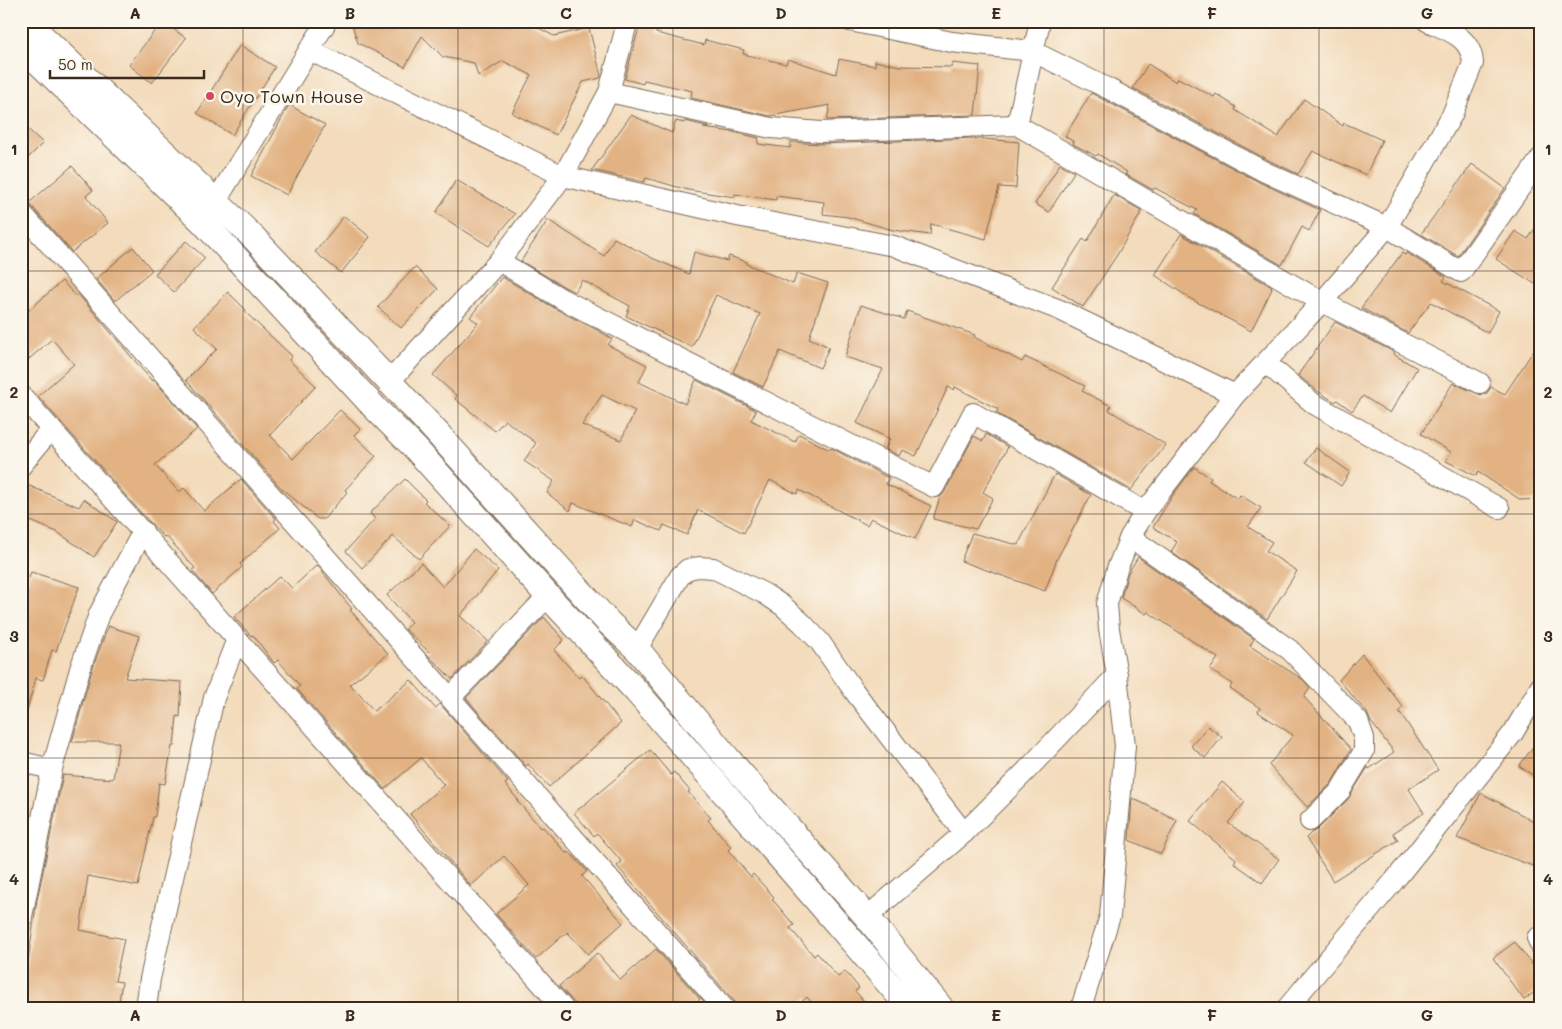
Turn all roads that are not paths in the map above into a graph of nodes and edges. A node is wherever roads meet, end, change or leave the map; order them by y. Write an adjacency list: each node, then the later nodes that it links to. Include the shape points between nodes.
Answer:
1 (26, 21): 14 (street)
2 (327, 21): 8 (street)
3 (629, 21): 10 (street)
4 (850, 21): 7 (street, via 952,42)
5 (1040, 21): 7 (street)
6 (1427, 21): 16 (street, via 1465,41 1473,63 1452,115)
7 (1032, 51): 11 (street); 16 (street, via 1265,172)
8 (306, 55): 13 (street); 14 (street)
9 (25, 58): 26 (street, via 203,222)
10 (610, 92): 11 (street, via 771,128 821,132); 13 (street)
11 (1017, 124): 18 (street)
12 (1541, 158): 16 (street, via 1461,272)
13 (560, 180): 17 (street); 23 (street, via 894,246 1060,310)
14 (216, 202): 20 (street)
15 (21, 212): 37 (street)
16 (1387, 227): 18 (street)
17 (500, 261): 20 (street); 29 (street, via 562,299 934,487 973,413)
18 (1322, 302): 19 (street); 21 (street)
19 (1266, 363): 23 (street); 28 (street, via 1314,404)
20 (389, 382): 25 (street)
21 (1480, 384)
22 (21, 394): 24 (street)
23 (1236, 395): 29 (street)
24 (51, 429): 27 (street); 30 (street)
25 (435, 431): 26 (street); 34 (street, via 609,623)
26 (415, 448): 32 (street)
27 (21, 466)
28 (1499, 508)
29 (1145, 512): 31 (street)
30 (143, 531): 33 (street); 39 (street, via 99,614)
31 (1130, 538): 35 (street, via 1107,604); 40 (street, via 1290,650 1358,721 1364,738 1364,751 1340,791)
32 (548, 596): 37 (street); 47 (street, via 638,692)
33 (237, 639): 45 (street, via 214,698); 46 (street)
34 (637, 649): 41 (street, via 680,576 688,569 713,568 765,594 783,606 820,642); 42 (street, via 729,760)
35 (1117, 675): 41 (street); 49 (street, via 1125,746 1110,916)
36 (1541, 686): 50 (street, via 1513,733)
37 (450, 698): 44 (street)
38 (21, 762): 39 (street)
39 (52, 769): 43 (street)
40 (1310, 821)
41 (964, 833): 42 (street)
42 (867, 916): 48 (street)
43 (21, 920)
44 (720, 1007)
45 (146, 1008)
46 (563, 1008)
47 (910, 1008)
48 (941, 1008)
49 (1081, 1008)
50 (1287, 1008)

